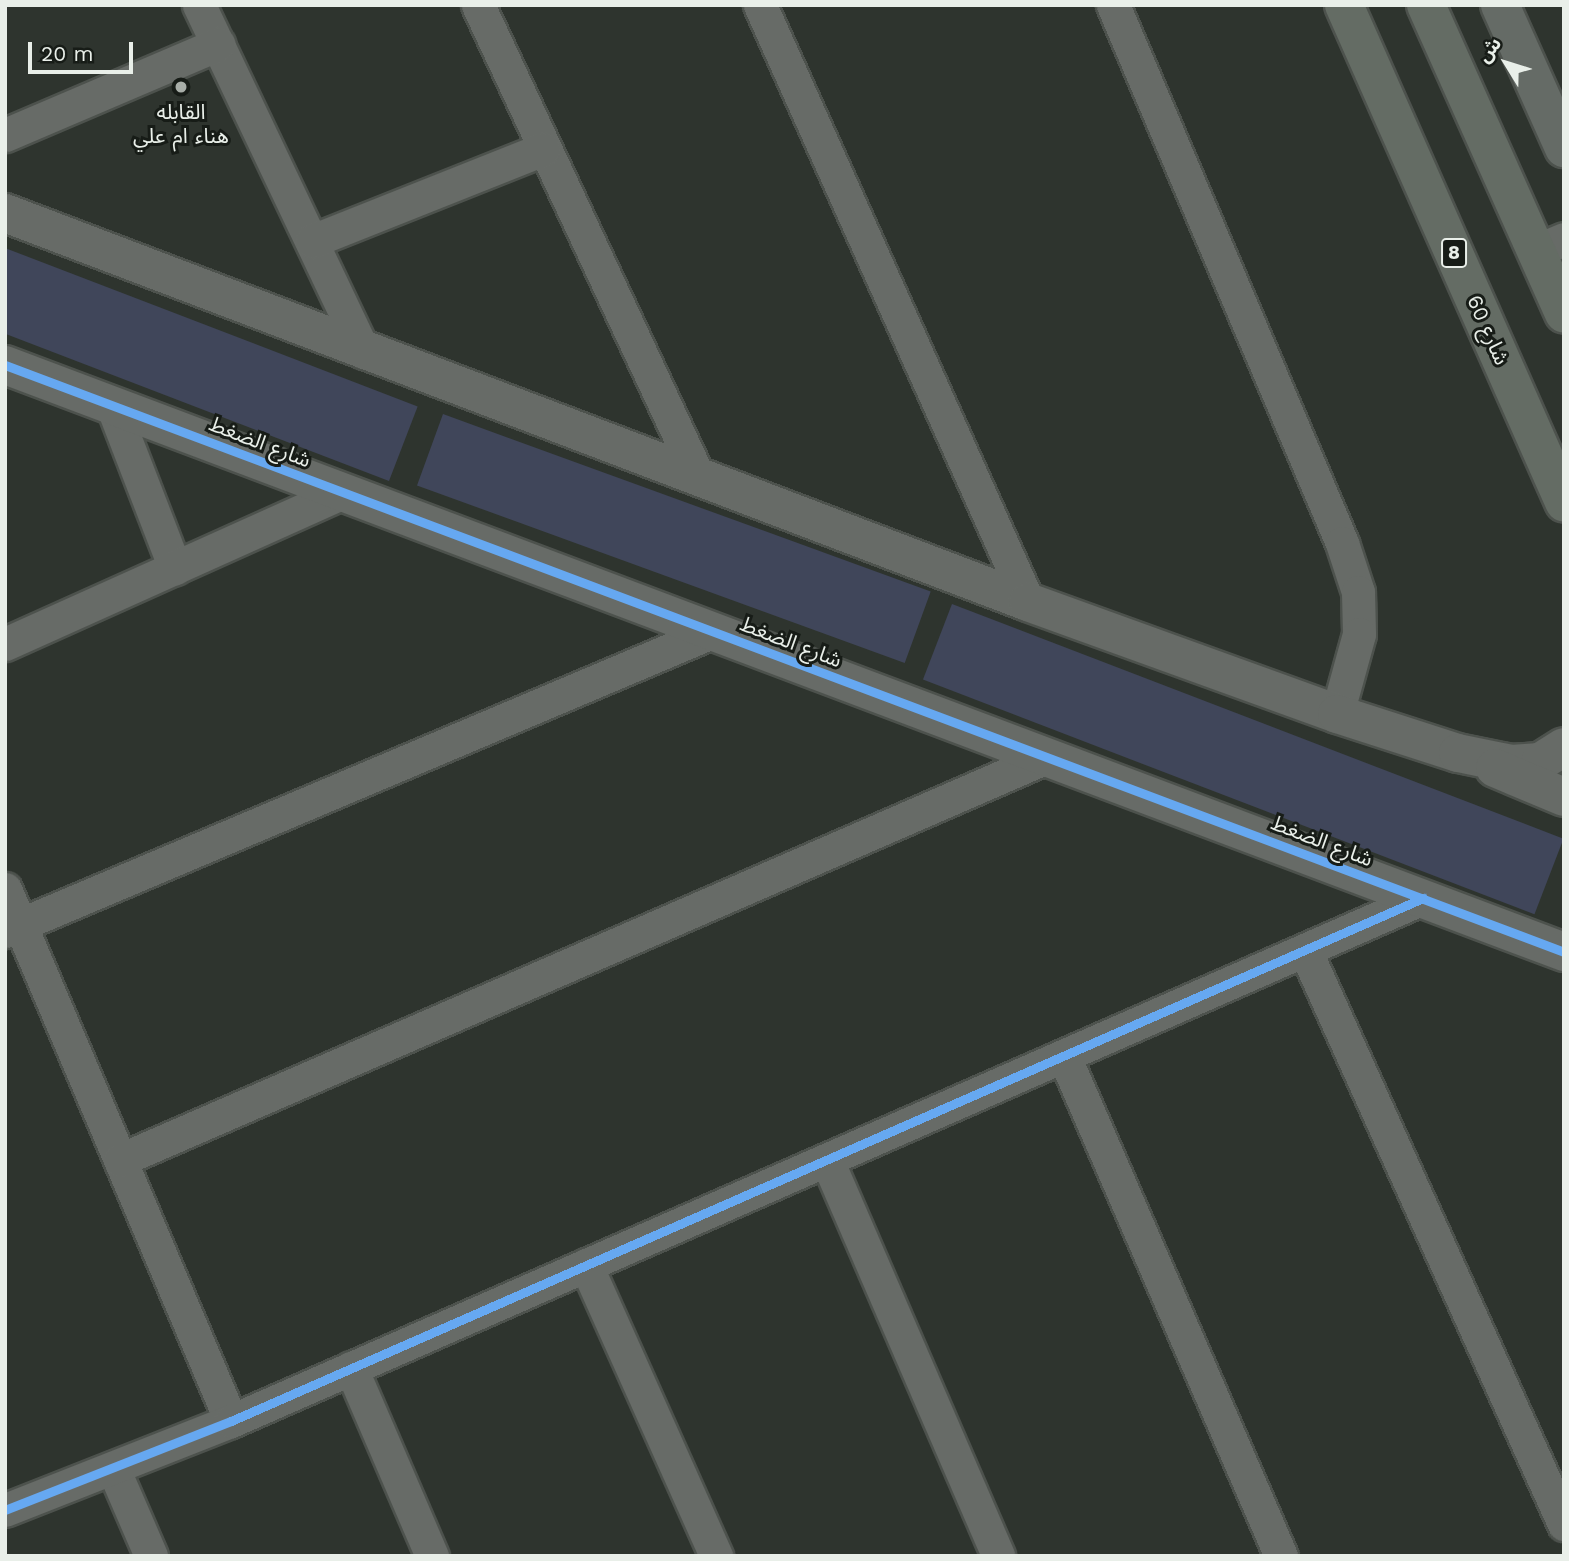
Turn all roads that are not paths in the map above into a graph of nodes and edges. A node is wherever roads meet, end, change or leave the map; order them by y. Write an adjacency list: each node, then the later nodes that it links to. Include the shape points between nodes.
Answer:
1 (199, 5): 8 (street)
2 (478, 5): 11 (street)
3 (760, 5): 23 (street)
4 (1113, 5): 26 (street, via 1342,543 1358,592 1359,634)
5 (1344, 5): 21 (highway, شارع 60 / 8)
6 (1426, 5): 14 (highway)
7 (1500, 5): 10 (main road)
8 (218, 44): 9 (street); 13 (street)
9 (5, 135)
10 (1564, 148)
11 (543, 149): 13 (street); 19 (street)
12 (5, 213): 16 (street)
13 (312, 241): 16 (street)
14 (1550, 245): 15 (highway)
15 (1564, 314)
16 (364, 352): 19 (street)
17 (5, 365): 18 (street, شارع الضغط)
18 (111, 405): 20 (street, شارع الضغط); 22 (street)
19 (698, 476): 23 (street)
20 (344, 492): 22 (street); 24 (street, شارع الضغط)
21 (1564, 502)
22 (175, 568): 25 (street)
23 (1028, 602): 26 (street)
24 (714, 631): 29 (street, شارع الضغط); 33 (street)
25 (5, 644)
26 (1337, 714): 28 (street)
27 (1564, 747): 28 (street, via 1540,762 1511,764)
28 (1458, 753): 30 (street)
29 (1046, 757): 32 (street, شارع الضغط); 37 (street)
30 (1564, 797)
31 (5, 889): 33 (street)
32 (1423, 898): 34 (street); 35 (street, شارع الضغط)
33 (13, 928): 37 (street)
34 (1305, 950): 36 (street); 44 (street)
35 (1564, 952)
36 (1064, 1056): 38 (street); 49 (street)
37 (120, 1160): 41 (street)
38 (827, 1160): 39 (street); 48 (street)
39 (586, 1265): 40 (street); 47 (street)
40 (352, 1368): 41 (street); 46 (street)
41 (231, 1421): 42 (street)
42 (113, 1468): 43 (street); 45 (street)
43 (5, 1510)
44 (1564, 1524)
45 (151, 1556)
46 (432, 1556)
47 (716, 1556)
48 (998, 1556)
49 (1282, 1556)

